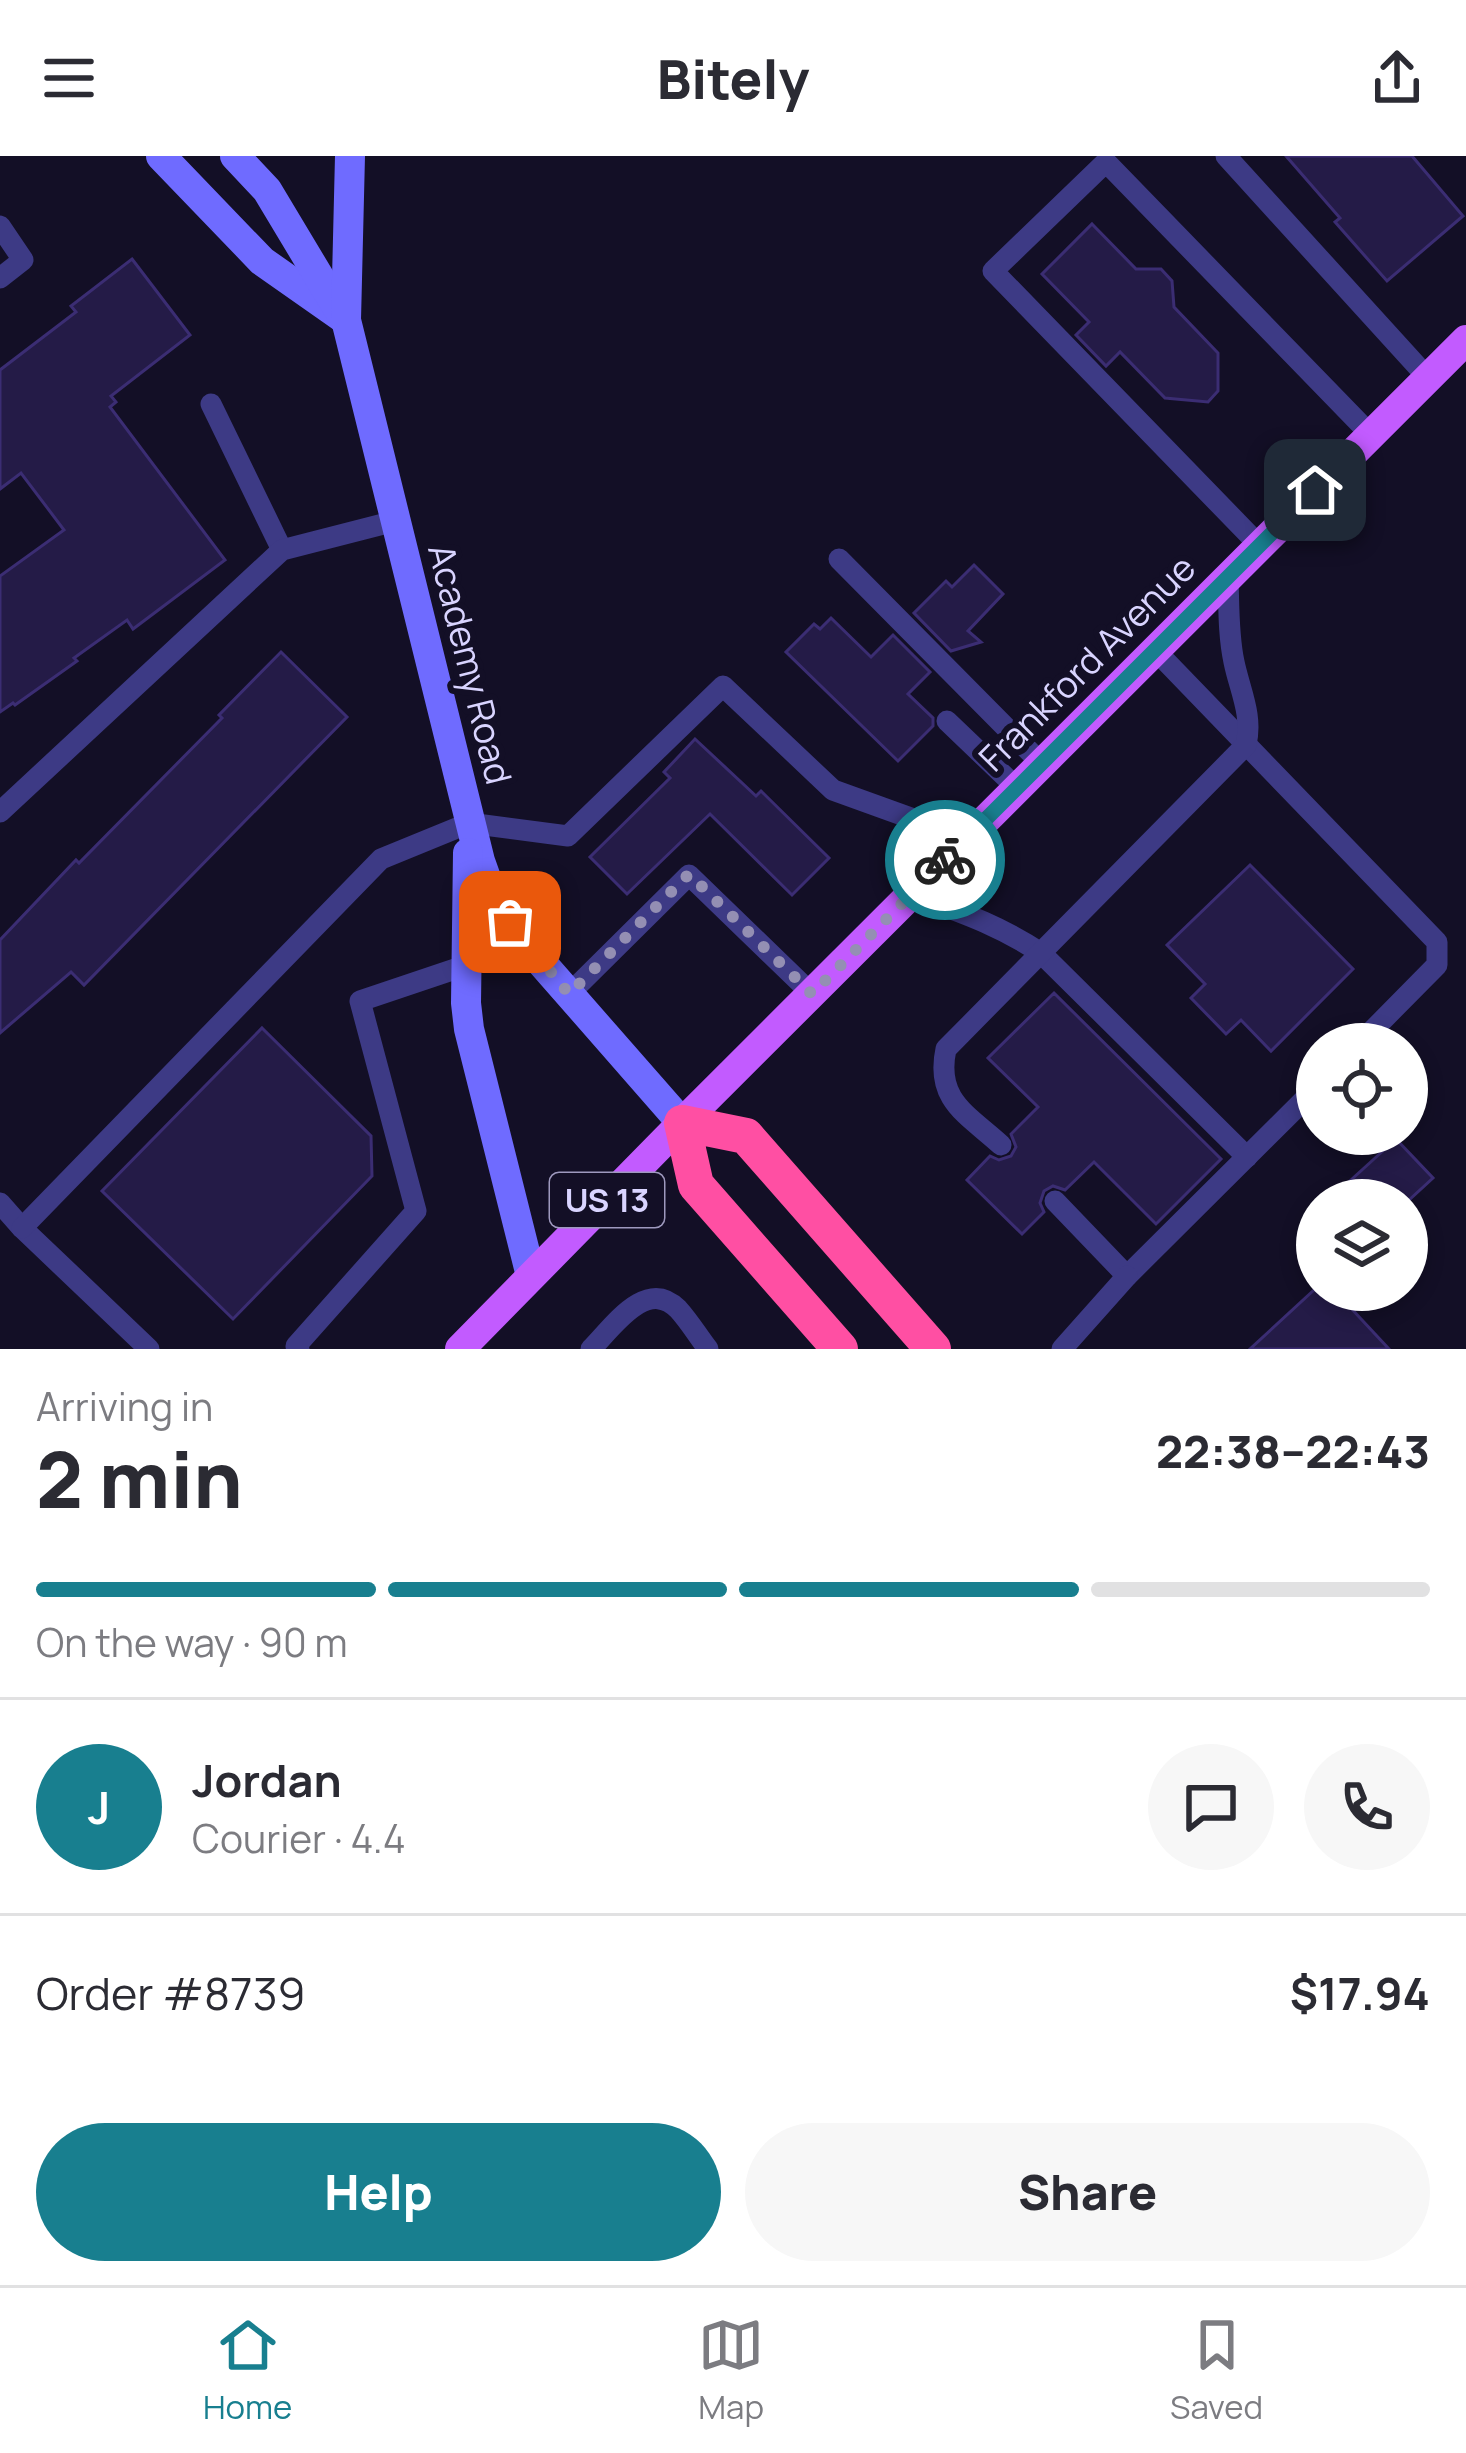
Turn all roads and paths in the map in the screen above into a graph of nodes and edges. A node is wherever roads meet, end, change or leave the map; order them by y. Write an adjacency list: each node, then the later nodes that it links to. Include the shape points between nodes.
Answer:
1 (161, 156): 7 (main road, via 262,261)
2 (235, 156): 7 (main road, via 267,190)
3 (350, 156): 7 (main road, Academy Road)
4 (1226, 156): 9 (lane)
5 (0, 226): 6 (lane, via 23,260)
6 (0, 278)
7 (346, 320): 12 (main road, Academy Road)
8 (1466, 340): 9 (main road, Frankford Avenue / US 13)
9 (1428, 378): 11 (main road, Frankford Avenue / US 13)
10 (211, 404): 14 (lane)
11 (1371, 435): 13 (main road, Frankford Avenue / US 13); 13 (lane, via 1106,162 993,271)
12 (394, 521): 14 (lane); 23 (main road, Academy Road)
13 (1259, 545): 16 (main road, Frankford Avenue / US 13)
14 (282, 550): 22 (lane)
15 (839, 559): 20 (lane)
16 (1228, 576): 17 (main road, Frankford Avenue / US 13); 19 (lane)
17 (1155, 650): 19 (lane); 20 (main road, Frankford Avenue / US 13)
18 (947, 721): 21 (lane)
19 (1246, 745): 26 (lane); 30 (lane, via 1437,942 1437,965)
20 (1041, 764): 21 (main road, Frankford Avenue / US 13)
21 (1017, 788): 24 (main road, Frankford Avenue / US 13)
22 (0, 812)
23 (469, 823): 24 (lane, via 568,836 723,686 833,790); 27 (main road); 28 (main road, Academy Road, via 491,892); 37 (lane, via 381,859)
24 (966, 838): 25 (main road, Frankford Avenue / US 13)
25 (911, 894): 26 (lane, via 1008,931); 29 (main road, Frankford Avenue / US 13)
26 (1041, 953): 33 (lane, via 946,1049 941,1073 950,1099); 34 (lane)
27 (467, 964): 38 (main road, via 469,1029); 41 (lane, via 360,1001 416,1210)
28 (569, 994): 29 (lane, via 689,874); 32 (main road, Academy Road)
29 (812, 994): 32 (main road, Frankford Avenue / US 13)
30 (1380, 1023)
31 (1296, 1108): 34 (lane)
32 (682, 1123): 38 (main road, Frankford Avenue / US 13); 45 (highway, via 696,1185); 46 (highway, via 746,1136)
33 (1000, 1145)
34 (1247, 1157): 39 (lane)
35 (1055, 1201): 39 (lane)
36 (0, 1203): 37 (lane)
37 (22, 1228): 40 (lane)
38 (531, 1276): 42 (main road, Frankford Avenue / US 13)
39 (1127, 1276): 47 (lane)
40 (149, 1349)
41 (299, 1349)
42 (460, 1349)
43 (592, 1349): 44 (lane, via 640,1300 658,1297 675,1305)
44 (708, 1349)
45 (840, 1349)
46 (933, 1349)
47 (1062, 1349)

